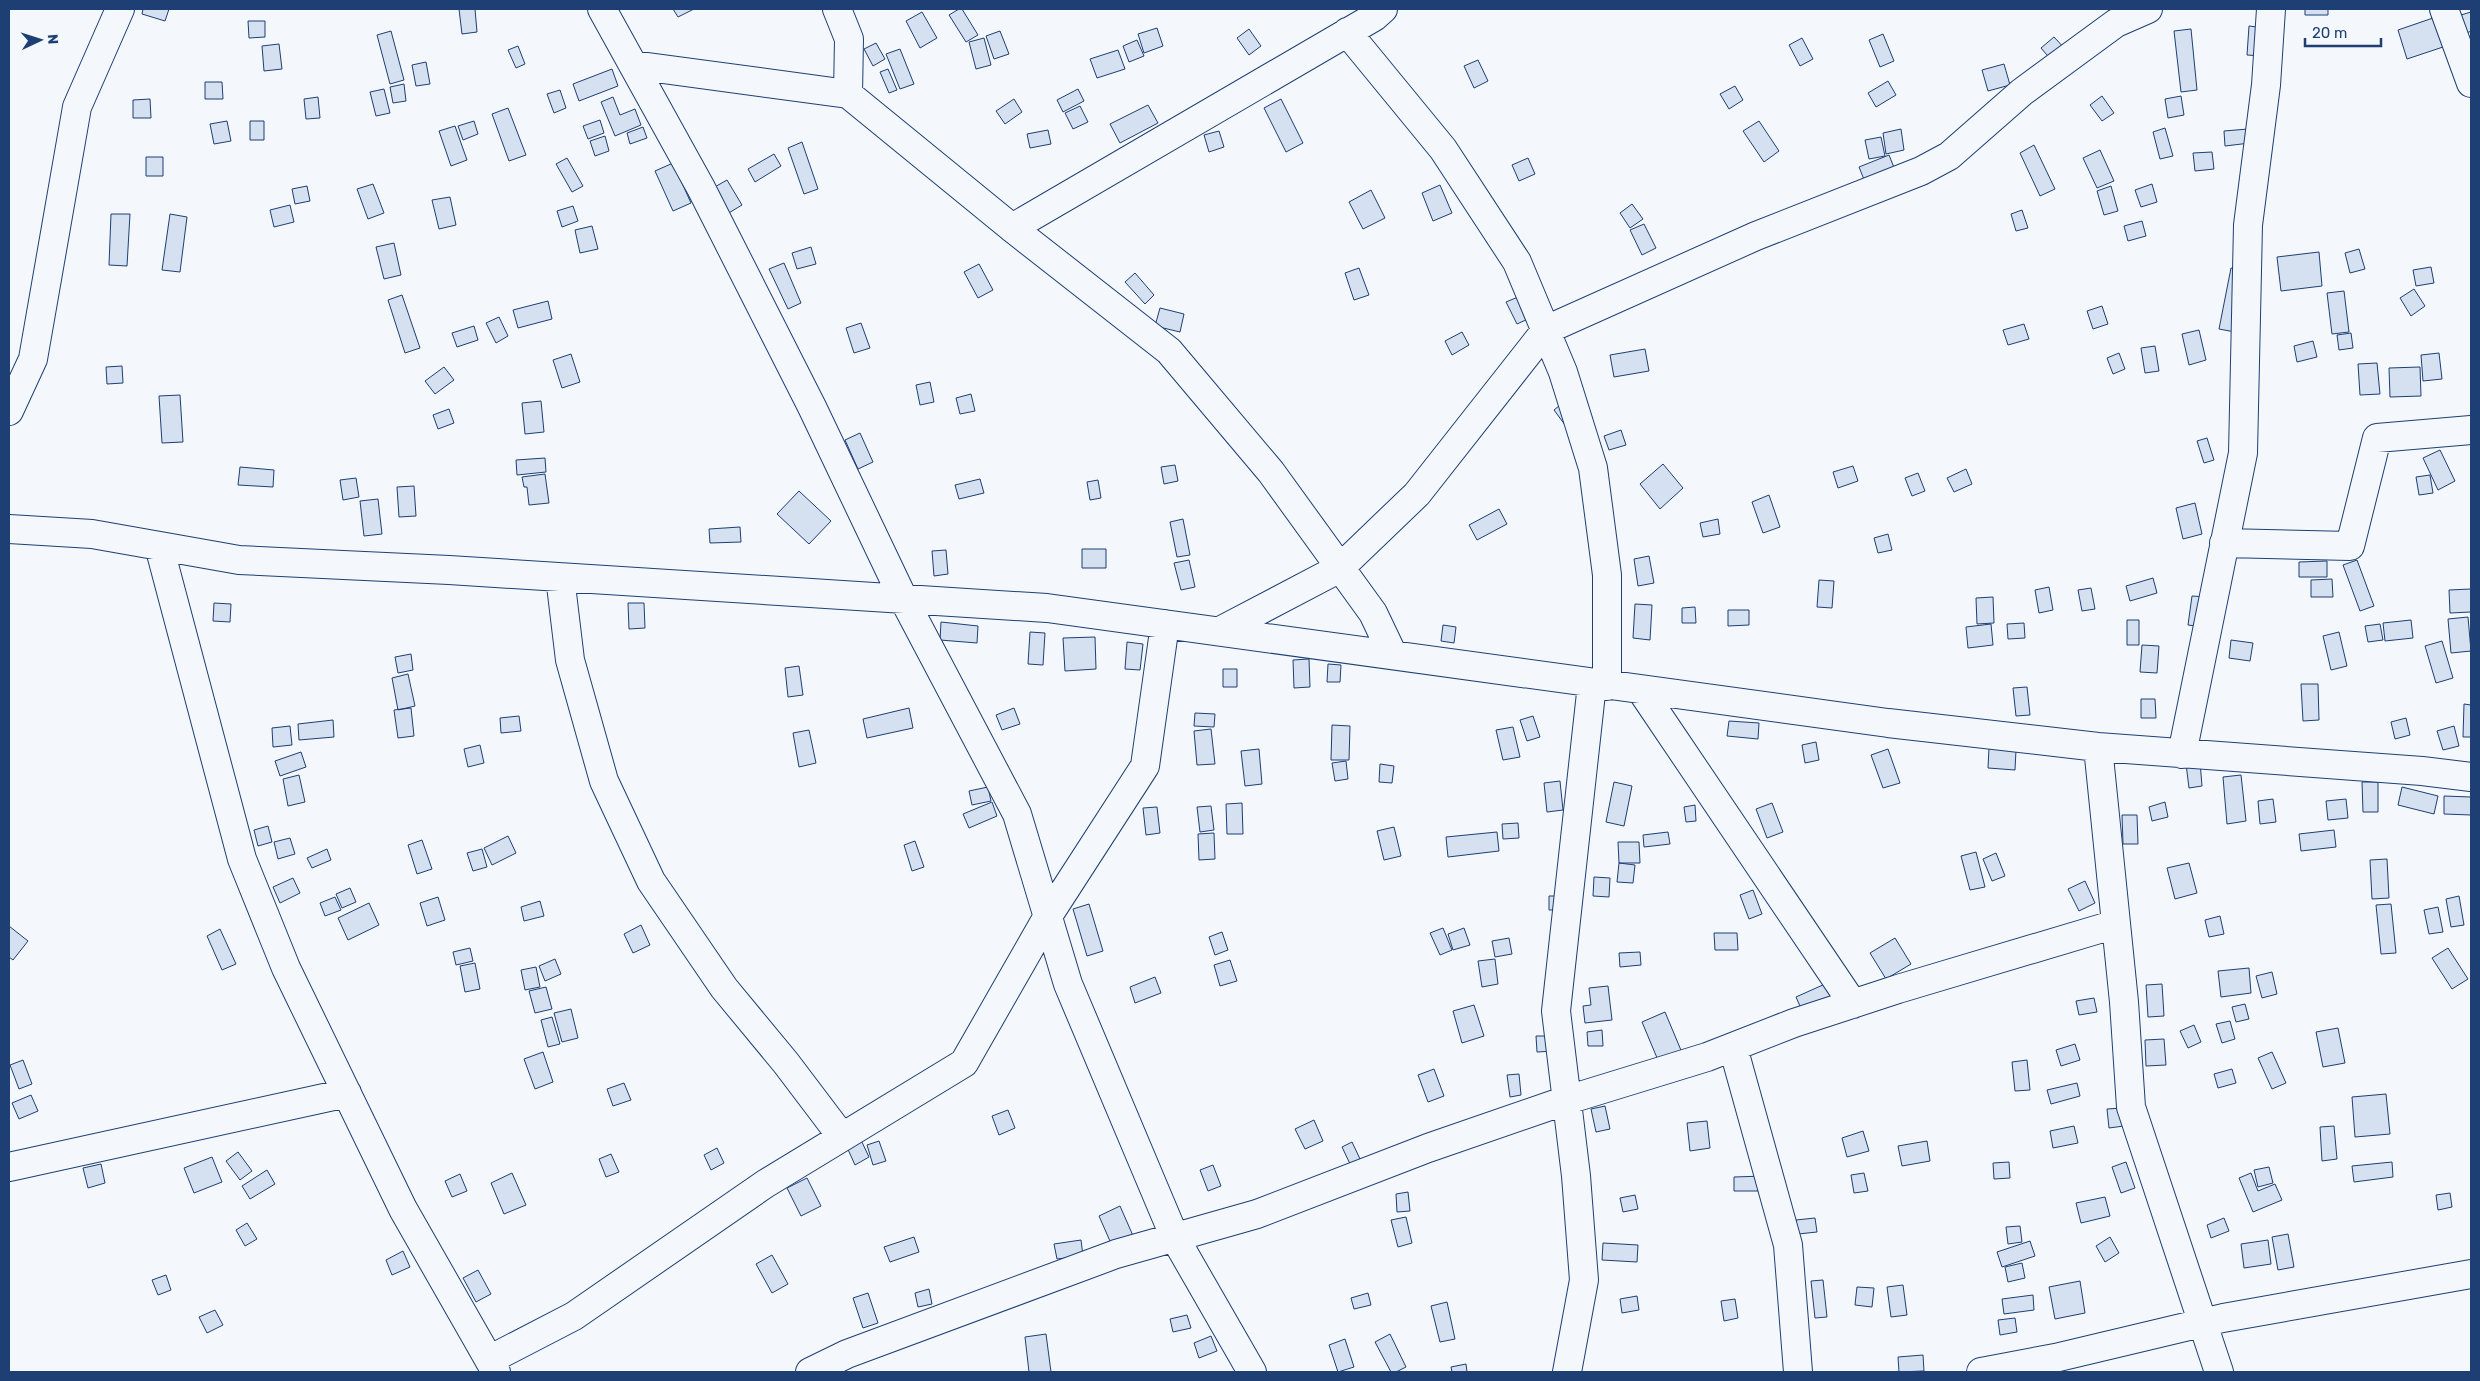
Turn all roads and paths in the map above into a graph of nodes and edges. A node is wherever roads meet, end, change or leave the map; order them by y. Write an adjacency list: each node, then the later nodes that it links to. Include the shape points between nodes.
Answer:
1 (120, 9): 14 (street, via 77,108 33,358)
2 (602, 9): 9 (street)
3 (837, 9): 11 (street, via 849,39)
4 (1383, 9): 8 (street)
5 (2148, 9): 13 (street, via 2116,23 2022,92 1942,160 1756,236)
6 (2271, 9): 17 (street, via 2266,85 2248,225 2243,453)
7 (2444, 9): 10 (street)
8 (1347, 32): 12 (street); 13 (street, via 1448,157 1518,262)
9 (633, 65): 11 (street); 21 (street, via 706,197 812,407)
10 (2471, 83)
11 (848, 94): 12 (street)
12 (1012, 228): 19 (street, via 1169,351 1271,472)
13 (1546, 330): 19 (street, via 1416,494); 25 (street, via 1563,372 1593,468 1607,575)
14 (9, 411)
15 (2471, 430): 17 (street, via 2377,438 2350,546)
16 (9, 529): 18 (street, via 92,534)
17 (2224, 543): 28 (street)
18 (159, 546): 20 (street, via 239,560); 34 (street, via 242,859 286,968)
19 (1340, 568): 23 (street); 24 (street, via 1373,613)
20 (560, 577): 21 (street); 36 (street, via 570,660 604,781 651,881 724,988)
21 (903, 598): 22 (street, via 1047,608); 30 (street, via 1017,814)
22 (1165, 624): 23 (street); 30 (street, via 1145,766)
23 (1220, 631): 24 (street)
24 (1393, 655): 25 (street)
25 (1600, 685): 26 (street); 35 (street, via 1556,1010)
26 (1641, 690): 27 (street); 32 (street)
27 (2098, 747): 28 (street); 31 (street)
28 (2182, 754): 29 (street)
29 (2471, 776)
30 (1048, 916): 36 (street, via 964,1063); 38 (street, via 1068,984)
31 (2116, 924): 32 (street); 40 (street, via 2131,1107)
32 (1852, 1004): 33 (street)
33 (1733, 1047): 35 (street); 45 (street, via 1788,1245)
34 (347, 1093): 37 (street); 41 (street, via 403,1209)
35 (1567, 1100): 38 (street, via 1428,1148 1257,1214); 44 (street, via 1584,1280)
36 (842, 1137): 41 (street, via 765,1184 574,1316)
37 (9, 1167)
38 (1175, 1238): 42 (street, via 1116,1254 847,1354); 43 (street)
39 (2471, 1274): 40 (street)
40 (2202, 1323): 46 (street); 47 (street)
41 (493, 1366)
42 (810, 1372)
43 (1252, 1372)
44 (1567, 1372)
45 (1798, 1372)
46 (1981, 1372)
47 (2219, 1372)

